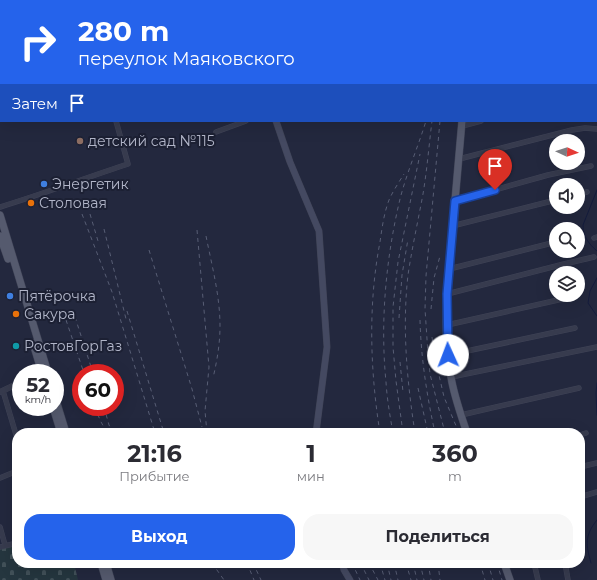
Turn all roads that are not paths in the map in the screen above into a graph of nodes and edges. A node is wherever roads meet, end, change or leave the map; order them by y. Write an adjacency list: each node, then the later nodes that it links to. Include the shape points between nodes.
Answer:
1 (116, 122): 12 (street, via 128,164)
2 (243, 122): 7 (street)
3 (276, 122): 37 (main road, via 319,231 327,348)
4 (475, 122): 5 (street)
5 (462, 124): 8 (main road)
6 (597, 129): 8 (street, via 572,130)
7 (216, 132)
8 (459, 160): 10 (main road)
9 (591, 166): 10 (street, via 548,175)
10 (455, 201): 14 (main road)
11 (549, 202): 14 (street)
12 (0, 207)
13 (0, 215): 26 (main road)
14 (452, 226): 18 (main road)
15 (0, 236): 25 (main road)
16 (549, 244): 18 (street)
17 (594, 257): 19 (street)
18 (449, 269): 19 (main road)
19 (447, 294): 21 (main road)
20 (549, 302): 21 (street)
21 (447, 325): 24 (main road)
22 (575, 328): 24 (street)
23 (597, 346): 27 (street)
24 (448, 355): 27 (main road)
25 (41, 364)
26 (42, 364)
27 (451, 377): 31 (main road)
28 (12, 386): 30 (street)
29 (579, 388): 31 (street)
30 (1, 392): 34 (street)
31 (461, 415): 38 (main road)
32 (56, 416): 35 (main road)
33 (61, 416): 36 (main road)
34 (14, 428)
35 (59, 428)
36 (64, 428)
37 (317, 428)
38 (465, 428)
39 (597, 463): 40 (street)
40 (585, 466)
41 (12, 473): 42 (street)
42 (0, 478)
43 (597, 492): 44 (street)
44 (585, 495)
45 (0, 527): 47 (street)
46 (12, 544): 47 (street)
47 (6, 545): 48 (street)
48 (0, 547)
49 (102, 568): 55 (main road)
50 (107, 568): 56 (main road)
51 (343, 568): 57 (main road)
52 (506, 568): 58 (main road)
53 (535, 568): 59 (street)
54 (566, 568): 60 (street)
55 (106, 580)
56 (111, 580)
57 (350, 580)
58 (510, 580)
59 (538, 580)
60 (568, 580)

